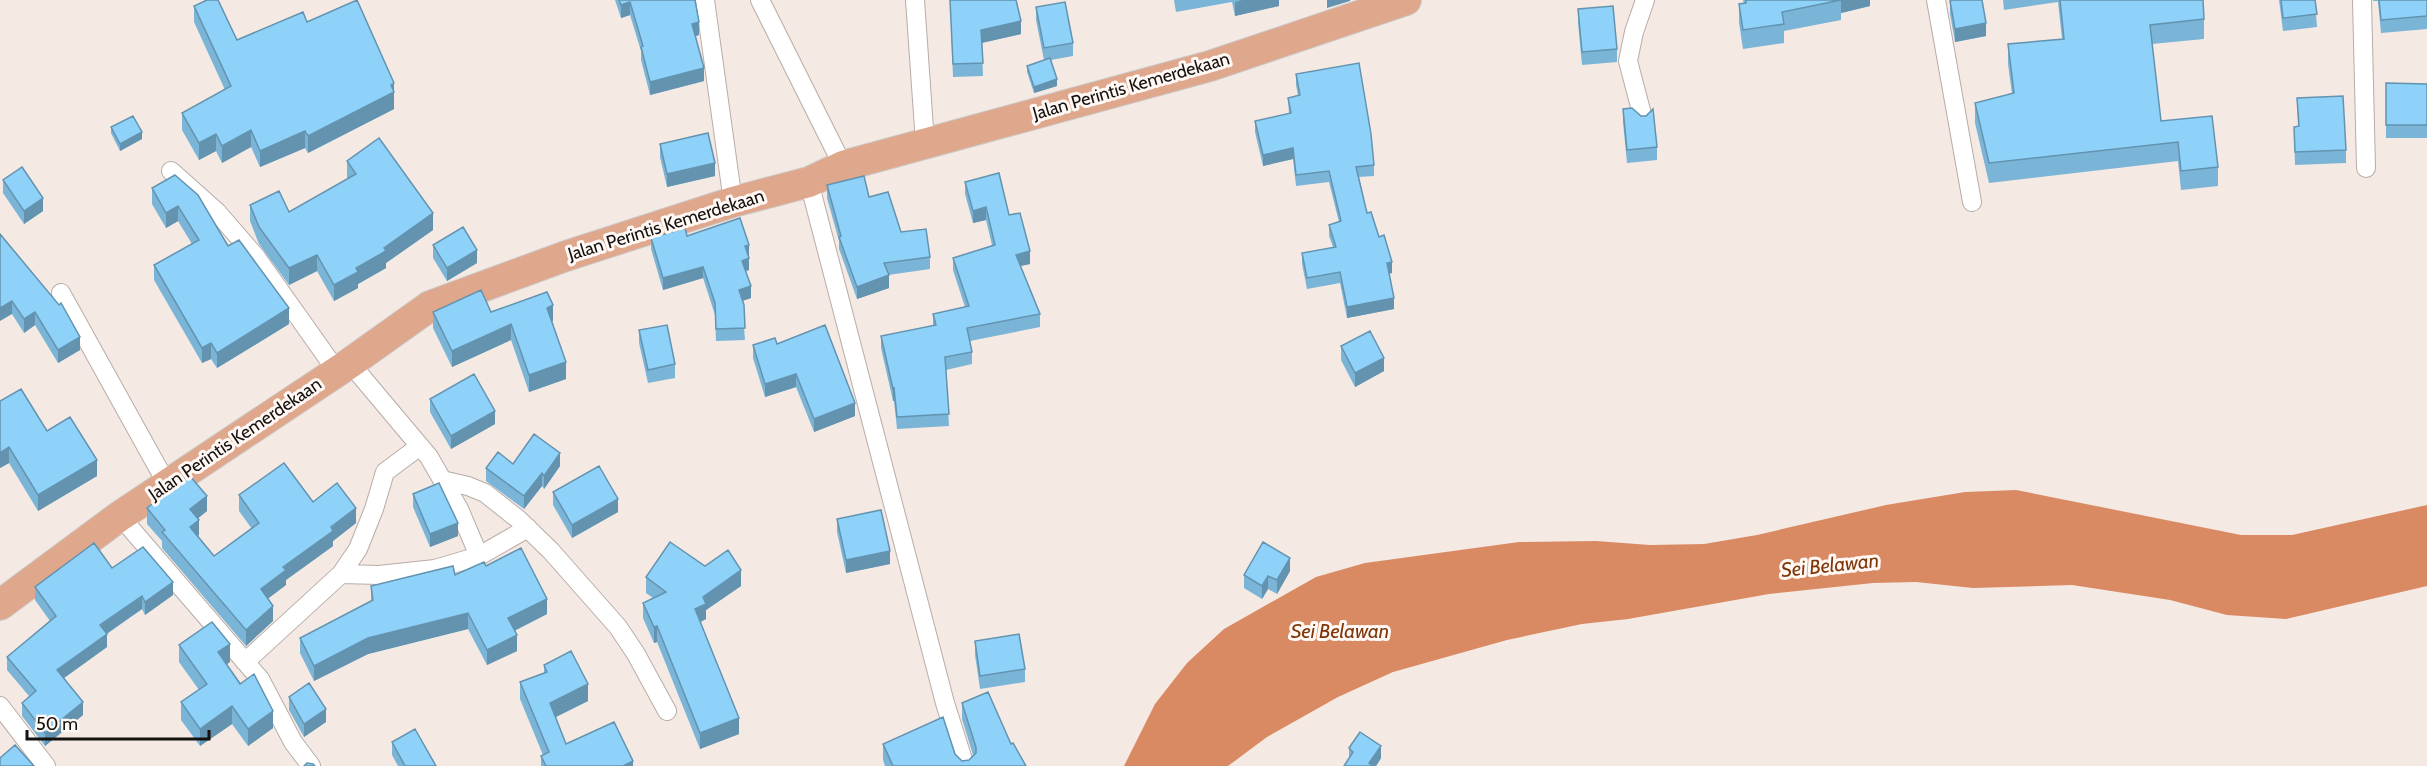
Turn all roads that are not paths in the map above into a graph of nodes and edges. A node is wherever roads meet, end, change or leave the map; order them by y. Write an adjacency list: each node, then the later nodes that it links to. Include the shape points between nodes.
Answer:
1 (705, 0): 14 (street)
2 (760, 0): 10 (street)
3 (915, 0): 9 (street)
4 (1406, 0): 9 (main road, Jalan Perintis Kemerdekaan, via 1210,66)
5 (1645, 0): 8 (street, via 1628,62)
6 (1936, 0): 15 (street)
7 (2362, 0): 11 (street)
8 (1643, 118)
9 (925, 143): 10 (main road, Jalan Perintis Kemerdekaan)
10 (843, 166): 13 (main road, Jalan Perintis Kemerdekaan)
11 (2366, 168)
12 (171, 171): 17 (street, via 217,212)
13 (809, 182): 14 (main road, Jalan Perintis Kemerdekaan); 31 (street)
14 (733, 202): 17 (main road, Jalan Perintis Kemerdekaan, via 566,256 430,306)
15 (1972, 202)
16 (61, 293): 20 (street)
17 (343, 366): 18 (street); 20 (main road, Jalan Perintis Kemerdekaan)
18 (420, 446): 19 (street); 24 (street, via 385,472 358,549)
19 (442, 480): 22 (street, via 486,494); 23 (street)
20 (168, 486): 21 (main road, Jalan Perintis Kemerdekaan)
21 (120, 516): 25 (main road, Jalan Perintis Kemerdekaan); 26 (street)
22 (528, 528): 23 (street); 28 (street, via 618,627)
23 (479, 556): 24 (street, via 435,569 379,575)
24 (341, 574): 26 (street)
25 (0, 605)
26 (245, 662): 29 (street, via 260,680)
27 (0, 706): 30 (street)
28 (667, 711)
29 (304, 764)
30 (46, 766)
31 (965, 766)

